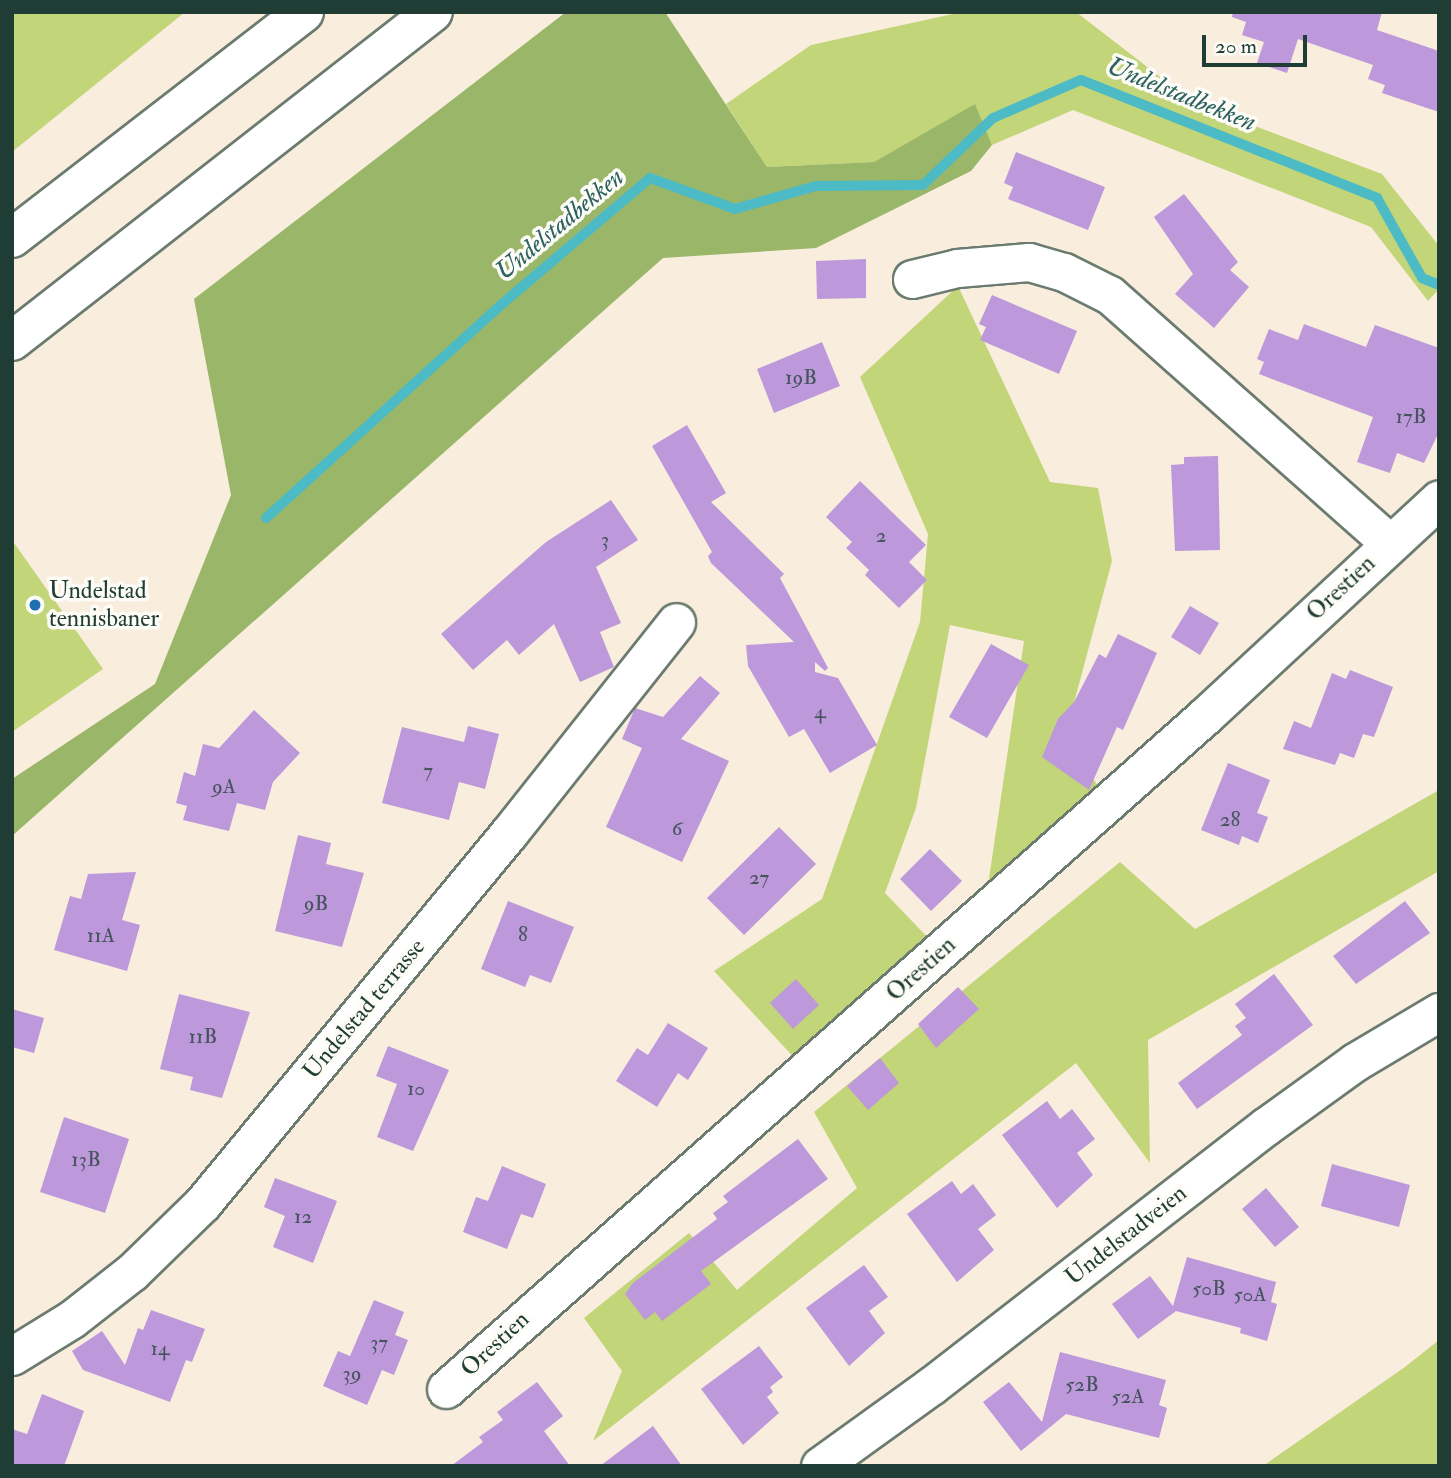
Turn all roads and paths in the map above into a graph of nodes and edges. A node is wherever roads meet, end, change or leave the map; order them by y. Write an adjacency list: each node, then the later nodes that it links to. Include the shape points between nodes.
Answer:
1 (304, 12): 3 (highway)
2 (433, 12): 5 (highway)
3 (12, 238)
4 (912, 279): 7 (street, Orestien, via 957,268 1029,262 1064,272 1110,295)
5 (12, 341)
6 (1439, 499): 7 (street, Orestien)
7 (1389, 543): 11 (street, Orestien, via 1194,726)
8 (676, 622): 10 (street, Undelstad terrasse, via 509,833 202,1204 132,1272 72,1320)
9 (1439, 1012): 12 (street, Undelstadveien, via 1355,1062 1265,1127)
10 (12, 1356)
11 (446, 1388)
12 (820, 1466)

